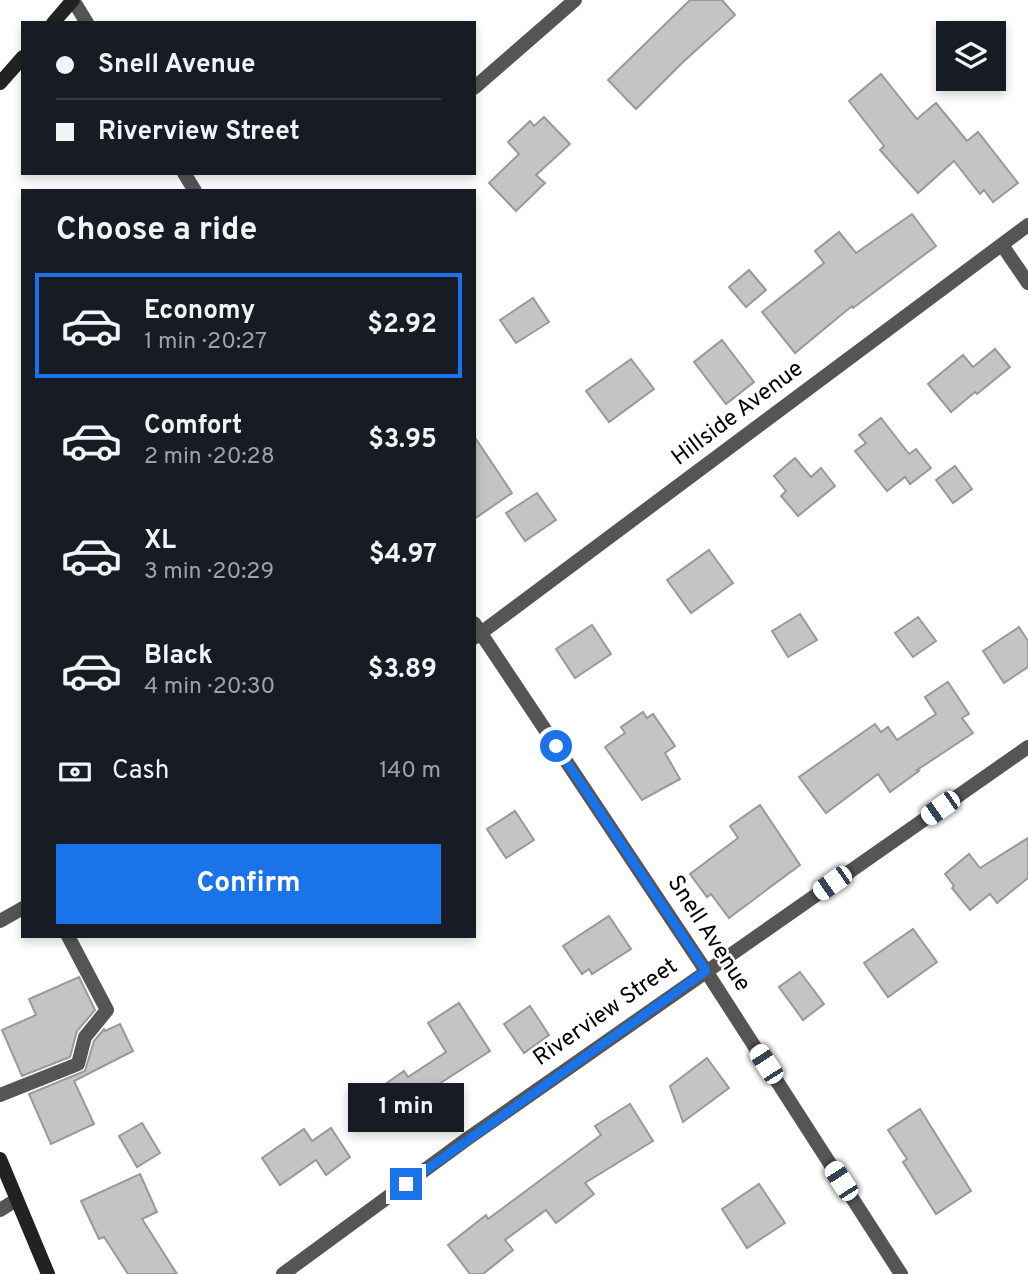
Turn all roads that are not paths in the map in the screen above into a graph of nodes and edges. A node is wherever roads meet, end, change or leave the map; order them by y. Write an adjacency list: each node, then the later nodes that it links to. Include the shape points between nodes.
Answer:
1 (73, 0): 3 (street); 4 (street)
2 (575, 0): 7 (street)
3 (55, 21)
4 (86, 21)
5 (21, 59): 6 (street)
6 (0, 83)
7 (476, 86)
8 (1028, 225): 9 (street, Hillside Avenue)
9 (1002, 245): 10 (street); 11 (street, Hillside Avenue)
10 (1028, 283)
11 (477, 631): 16 (street, Snell Avenue)
12 (1028, 747): 16 (street, Riverview Street)
13 (21, 909): 14 (street)
14 (0, 921)
15 (69, 938): 17 (street, via 107,1010 85,1037 78,1064)
16 (706, 971): 22 (street, Riverview Street); 23 (street, Snell Avenue)
17 (0, 1095)
18 (0, 1159): 19 (street)
19 (16, 1200): 20 (street); 21 (street)
20 (0, 1210)
21 (48, 1274)
22 (283, 1274)
23 (901, 1274)

